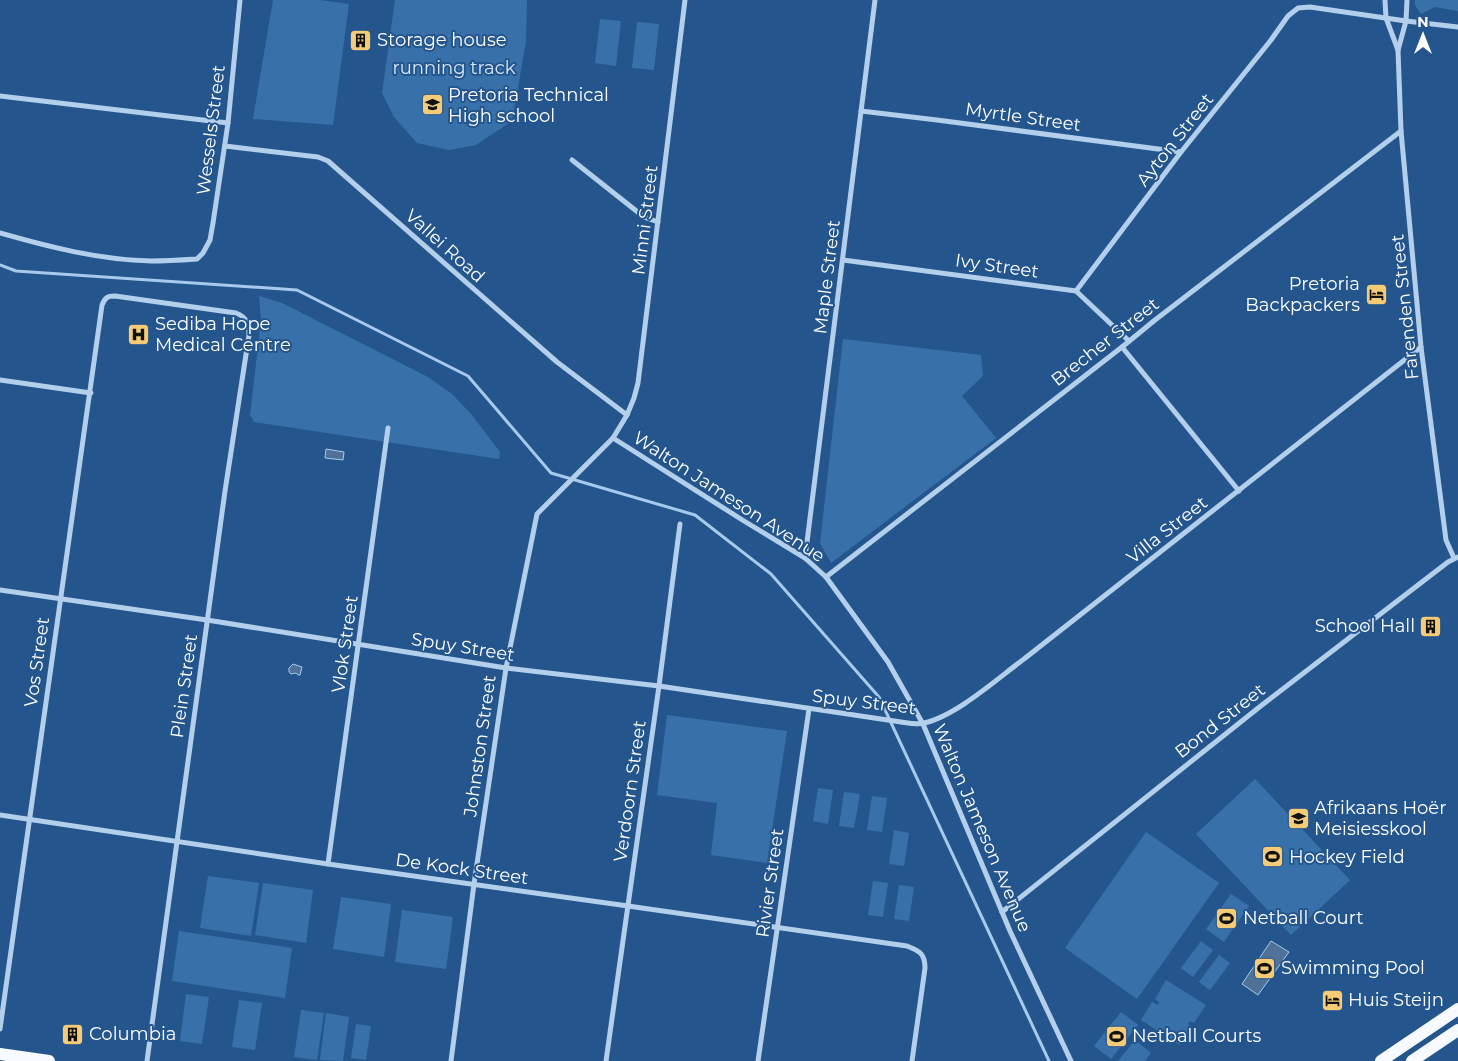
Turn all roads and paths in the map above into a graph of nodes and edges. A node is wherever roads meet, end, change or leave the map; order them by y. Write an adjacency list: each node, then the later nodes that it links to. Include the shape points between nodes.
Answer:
1 (240, 0): 12 (street, Wessels Street)
2 (685, 0): 17 (street, Minni Street)
3 (875, 0): 11 (street, Maple Street)
4 (1385, 0): 6 (street, Farenden Street)
5 (1407, 0): 7 (street, Farenden Street)
6 (1386, 18): 7 (street); 9 (street, Farenden Street); 15 (street, Ayton Street, via 1298,8 1288,16)
7 (1406, 22): 8 (street); 9 (street, Farenden Street)
8 (1458, 27)
9 (1398, 50): 13 (street, Farenden Street)
10 (0, 96): 12 (street)
11 (861, 111): 15 (street, Myrtle Street); 19 (street, Maple Street)
12 (228, 123): 14 (street, Wessels Street)
13 (1401, 131): 22 (street, Brecher Street); 24 (street, Farenden Street)
14 (225, 146): 18 (street, Wessels Street, via 210,240 197,259 119,259 52,247); 27 (street, Vallei Road, via 318,157 328,161 557,362)
15 (1181, 152): 20 (street, Ayton Street)
16 (572, 160): 17 (street, via 644,217)
17 (658, 222): 27 (street, Minni Street, via 641,366)
18 (0, 233)
19 (843, 260): 20 (street, Ivy Street); 32 (street, Maple Street)
20 (1076, 291): 22 (street)
21 (243, 316): 26 (street, Vos Street, via 115,296 104,299); 37 (street, Plein Street, via 249,336)
22 (1129, 341): 23 (street, Brecher Street)
23 (1122, 347): 30 (street); 34 (street, Brecher Street)
24 (1422, 347): 30 (street, Villa Street); 33 (street, Farenden Street, via 1446,540)
25 (0, 380): 26 (street)
26 (90, 393): 36 (street, Vos Street)
27 (627, 416): 29 (street, Minni Street)
28 (388, 428): 38 (street, Vlok Street)
29 (613, 438): 32 (street, Walton Jameson Avenue); 39 (street, Johnston Street, via 537,514)
30 (1239, 491): 42 (street, Villa Street, via 974,696 946,715)
31 (680, 524): 40 (street, Verdoorn Street)
32 (805, 558): 34 (street, Walton Jameson Avenue)
33 (1456, 558): 49 (street, Bond Street, via 1262,705)
34 (826, 577): 42 (street, Walton Jameson Avenue, via 888,662)
35 (0, 590): 36 (street, Spuy Street)
36 (60, 600): 37 (street, Spuy Street); 44 (street, Vos Street)
37 (207, 620): 38 (street, Spuy Street); 45 (street, Plein Street)
38 (359, 644): 39 (street, Spuy Street); 46 (street, Vlok Street)
39 (506, 668): 40 (street, Spuy Street); 47 (street, Johnston Street)
40 (659, 686): 41 (street, Spuy Street); 48 (street, Verdoorn Street)
41 (809, 709): 42 (street, Spuy Street); 50 (street, Rivier Street)
42 (923, 724): 49 (street, Walton Jameson Avenue)
43 (0, 815): 44 (street, De Kock Street)
44 (29, 819): 45 (street, De Kock Street); 53 (street, Vos Street)
45 (178, 841): 46 (street, De Kock Street); 58 (street, Plein Street)
46 (328, 864): 47 (street, De Kock Street)
47 (474, 884): 48 (street, De Kock Street); 59 (street, Johnston Street)
48 (628, 906): 50 (street, De Kock Street); 60 (street, Verdoorn Street)
49 (1002, 912): 63 (street, Walton Jameson Avenue)
50 (778, 928): 61 (street, Rivier Street); 62 (street, De Kock Street, via 898,945 920,953 925,960 925,968)
51 (1458, 1009): 52 (main road)
52 (1434, 1024): 55 (main road); 64 (main road)
53 (0, 1029)
54 (1458, 1030): 55 (main road)
55 (1444, 1040): 65 (main road)
56 (0, 1054): 57 (main road)
57 (49, 1061)
58 (147, 1061)
59 (451, 1061)
60 (606, 1061)
61 (758, 1061)
62 (912, 1061)
63 (1071, 1061)
64 (1381, 1061)
65 (1412, 1061)

